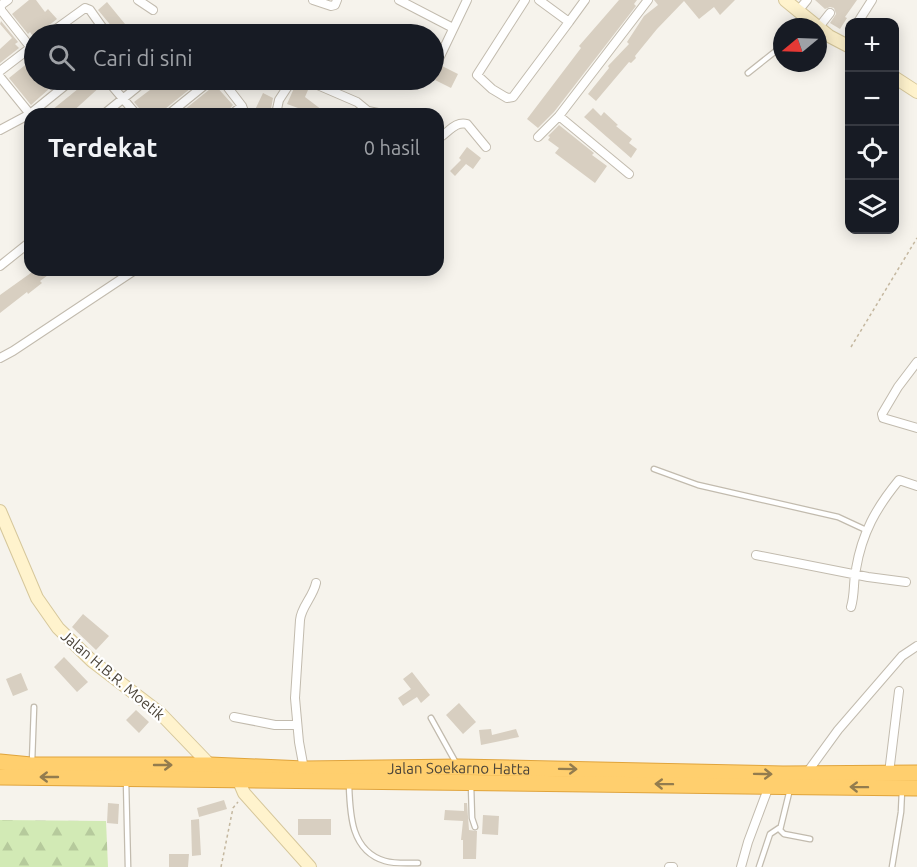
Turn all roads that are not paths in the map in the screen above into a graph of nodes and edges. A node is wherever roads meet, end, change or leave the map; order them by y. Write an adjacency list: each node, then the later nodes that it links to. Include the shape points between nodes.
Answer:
1 (8, 0): 25 (street, via 1,10)
2 (138, 0): 14 (street)
3 (313, 0): 4 (street, via 331,6)
4 (337, 0)
5 (399, 0): 23 (street)
6 (467, 0): 23 (street)
7 (525, 0): 20 (street, via 477,75 507,98 513,97)
8 (539, 0): 20 (street)
9 (585, 0): 20 (street)
10 (648, 0): 51 (street)
11 (785, 0): 15 (street)
12 (807, 0): 15 (street)
13 (872, 0): 19 (street)
14 (153, 10)
15 (798, 11): 17 (street)
16 (830, 13): 18 (street)
17 (805, 18)
18 (822, 18)
19 (861, 18)
20 (569, 22)
21 (63, 24): 22 (street, via 85,8)
22 (100, 24)
23 (453, 28): 27 (street)
24 (827, 35): 26 (street)
25 (24, 37)
26 (845, 41)
27 (444, 47)
28 (773, 53): 31 (lane)
29 (24, 54): 30 (street)
30 (0, 71)
31 (748, 73)
32 (0, 77): 43 (street)
33 (899, 80): 41 (street)
34 (60, 90): 44 (street)
35 (115, 90): 42 (street)
36 (133, 90): 42 (street)
37 (199, 90): 47 (street)
38 (229, 90): 48 (street)
39 (284, 90): 49 (street)
40 (329, 90): 50 (street)
41 (917, 93)
42 (123, 99): 45 (street); 46 (street)
43 (25, 108)
44 (37, 108)
45 (112, 108)
46 (131, 108)
47 (176, 108)
48 (243, 108)
49 (277, 108)
50 (364, 108)
51 (559, 116): 55 (street); 57 (street)
52 (24, 117): 53 (street)
53 (0, 130)
54 (444, 133): 56 (street, via 464,123)
55 (538, 137)
56 (486, 147)
57 (629, 174)
58 (24, 247): 59 (street)
59 (0, 266)
60 (126, 276): 61 (street)
61 (0, 358)
62 (917, 362): 63 (street, via 882,414)
63 (917, 428)
64 (654, 469): 67 (lane, via 698,485 838,517)
65 (917, 486): 67 (street, via 899,480)
66 (0, 511): 81 (street, Jalan H.B.R. Moetik, via 37,598 58,628 92,661 160,713)
67 (866, 530): 69 (street)
68 (756, 555): 69 (street)
69 (855, 574): 70 (street); 72 (street)
70 (906, 582)
71 (316, 584): 78 (street, via 300,615)
72 (851, 607)
73 (917, 646): 86 (street, via 902,656)
74 (899, 691): 84 (street)
75 (34, 707): 80 (lane)
76 (234, 717): 78 (street)
77 (431, 718): 82 (lane)
78 (297, 725): 83 (street)
79 (3, 760): 80 (highway, Jalan Soekarno Hatta)
80 (32, 765): 81 (highway, Jalan Soekarno Hatta, one-way to 81)
81 (210, 765): 83 (highway, Jalan Soekarno Hatta)
82 (459, 767): 83 (highway, Jalan Soekarno Hatta); 86 (highway, Jalan Soekarno Hatta, one-way to 86)
83 (304, 769)
84 (889, 773): 85 (highway, Jalan Soekarno Hatta); 86 (highway, Jalan Soekarno Hatta)
85 (917, 773)
86 (806, 774)
87 (0, 777): 88 (highway, Jalan Soekarno Hatta, one-way to 87)
88 (126, 777): 91 (highway, Jalan Soekarno Hatta); 99 (lane)
89 (349, 780): 90 (highway, Jalan Soekarno Hatta); 91 (highway, Jalan Soekarno Hatta); 98 (lane, via 350,819 366,850 386,862)
90 (471, 782): 92 (highway, Jalan Soekarno Hatta, one-way to 90); 95 (lane)
91 (241, 786): 100 (street)
92 (769, 786): 93 (highway, Jalan Soekarno Hatta); 101 (street)
93 (790, 786): 94 (highway, Jalan Soekarno Hatta, one-way to 93); 96 (lane)
94 (910, 788): 103 (lane, via 901,812)
95 (475, 827)
96 (779, 828): 97 (lane, via 784,834); 102 (lane, via 770,834)
97 (810, 839)
98 (418, 863)
99 (128, 867)
100 (310, 867)
101 (741, 867)
102 (759, 867)
103 (892, 867)

